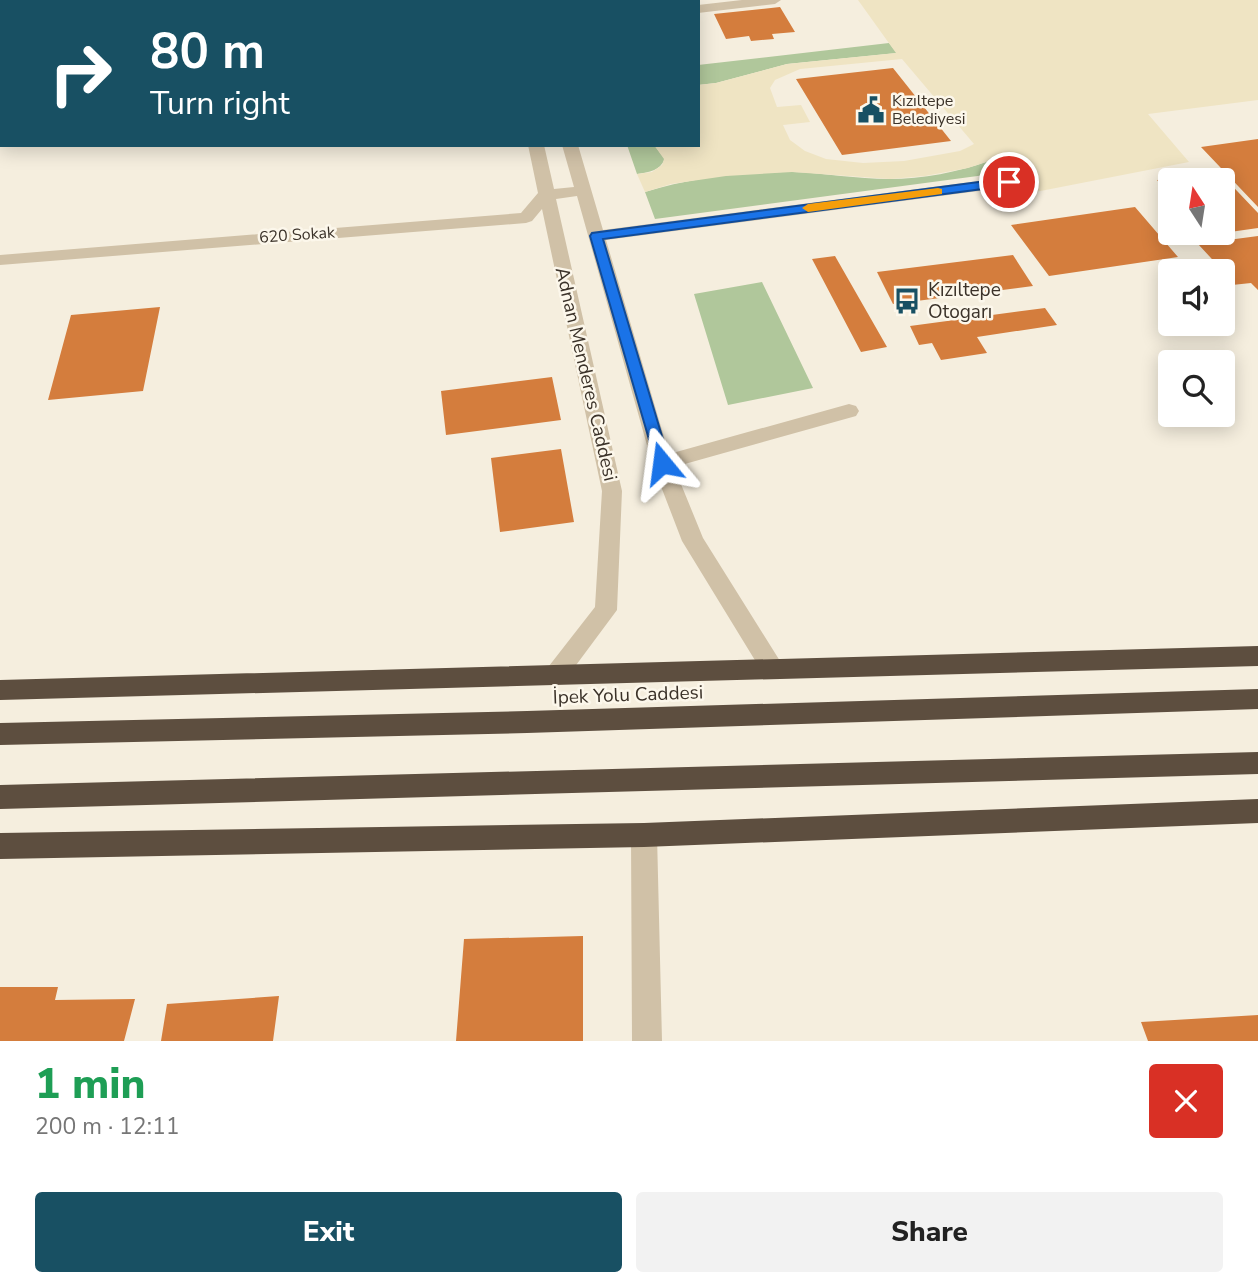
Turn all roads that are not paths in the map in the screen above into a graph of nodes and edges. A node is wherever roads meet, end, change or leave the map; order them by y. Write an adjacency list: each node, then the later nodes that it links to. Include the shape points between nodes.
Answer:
1 (775, 0): 2 (street)
2 (700, 9)
3 (536, 147): 7 (street, Adnan Menderes Caddesi)
4 (571, 147): 6 (street)
5 (1009, 182): 8 (street)
6 (583, 191): 7 (street); 8 (street)
7 (545, 195): 9 (street, 620 Sokak, via 526,218); 14 (street, Adnan Menderes Caddesi, via 612,491 606,610)
8 (596, 236): 11 (street)
9 (0, 260)
10 (849, 411): 11 (street)
11 (662, 463): 13 (street, via 693,541)
12 (1258, 656): 13 (highway)
13 (772, 668): 14 (highway)
14 (557, 673): 15 (highway)
15 (0, 690)
16 (1258, 699): 17 (highway, İpek Yolu Caddesi)
17 (0, 734)
18 (1258, 763): 19 (highway)
19 (0, 797)
20 (1258, 811): 21 (highway)
21 (644, 835): 22 (highway); 23 (street)
22 (0, 846)
23 (647, 1041)

